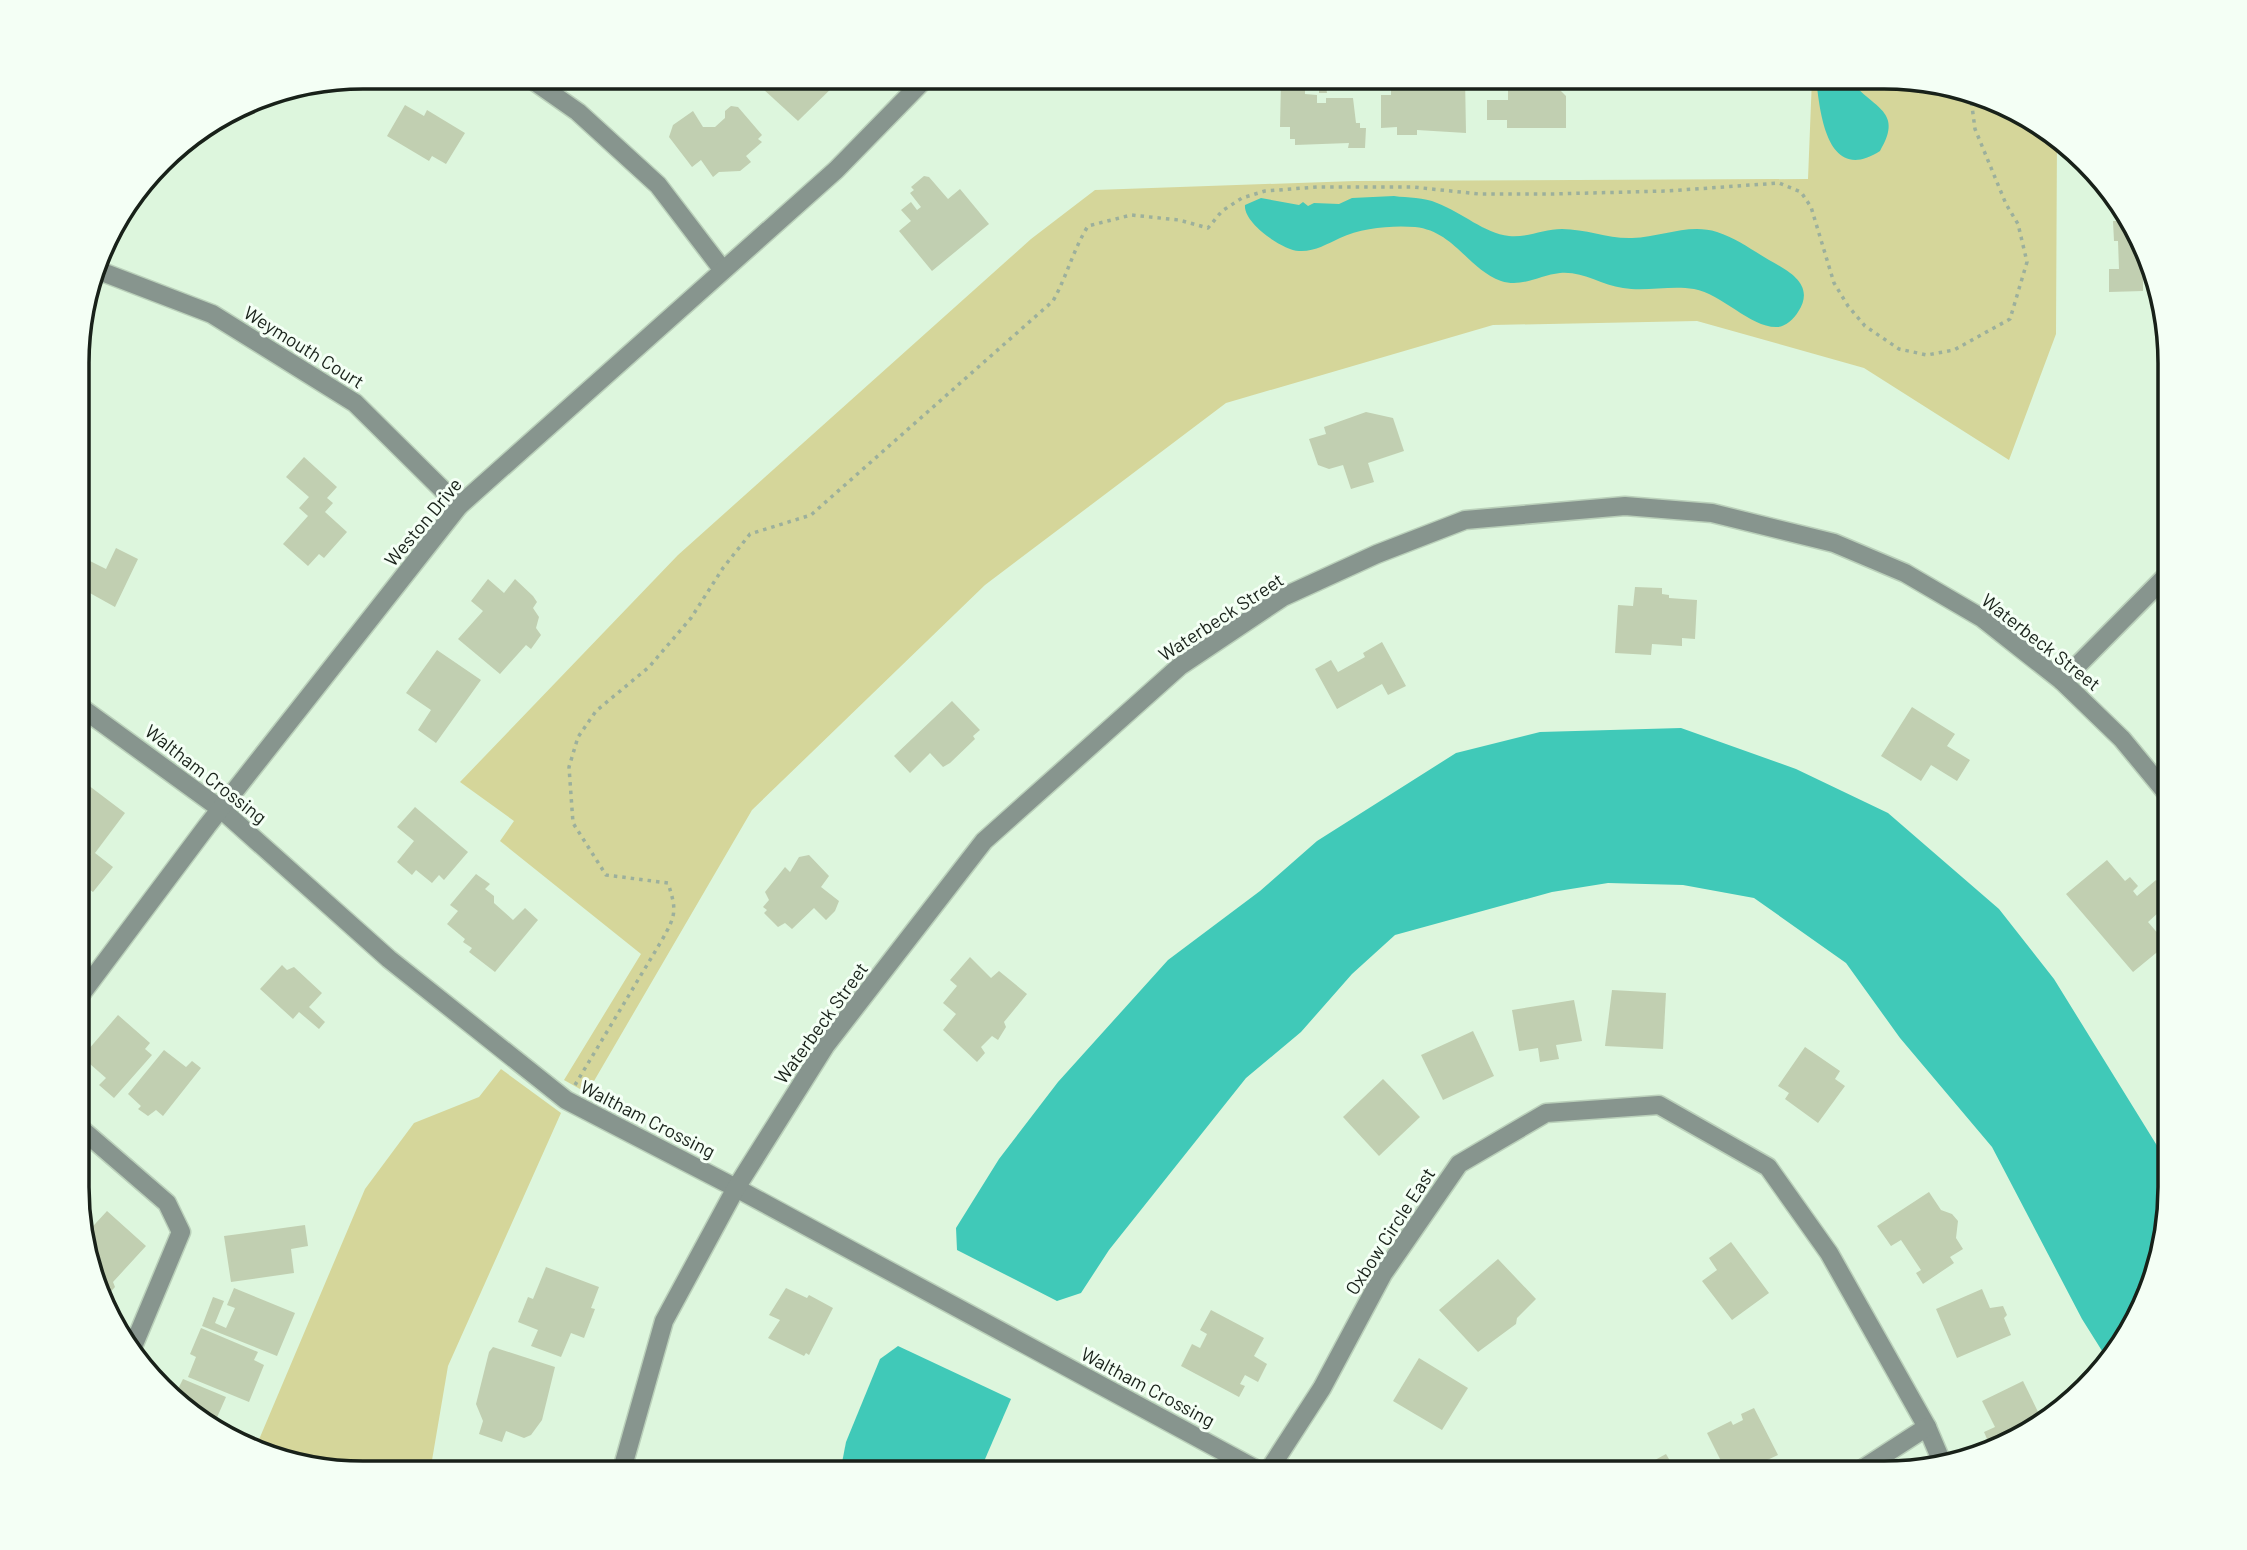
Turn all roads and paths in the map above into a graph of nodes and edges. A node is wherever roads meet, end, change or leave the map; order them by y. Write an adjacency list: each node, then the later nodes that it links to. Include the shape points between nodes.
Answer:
1 (545, 89): 4 (street, via 578,112 658,185)
2 (915, 89): 4 (street, Weston Drive, via 841,165)
3 (1972, 104): 13 (path, via 1975,129 2018,224 2026,262 2010,319 1954,350 1927,355 1899,349 1865,326 1834,284 1811,206 1801,192 1779,183 1551,194 1317,187 1241,198 1208,228 1131,215 1088,226 1053,301 811,515 750,534 691,618 649,667 596,711 578,737 569,767 573,823 606,875 668,883 676,906 674,919)
4 (722, 269): 6 (street, Weston Drive)
5 (105, 273): 6 (street, Weymouth Court, via 212,314 355,403)
6 (459, 506): 11 (street, Weston Drive)
7 (2158, 584): 8 (street)
8 (2062, 681): 10 (street, Waterbeck Street, via 2122,739); 15 (street, Waterbeck Street, via 1982,618 1905,573 1834,543 1712,513 1625,506 1465,520 1283,597 1180,666 1072,760 984,841 826,1045)
9 (89, 713): 11 (street, Waltham Crossing)
10 (2158, 783)
11 (222, 810): 12 (street, Weston Drive); 13 (street, Waltham Crossing, via 389,959)
12 (89, 984)
13 (566, 1100): 15 (street, Waltham Crossing)
14 (89, 1136): 16 (street, via 167,1203 181,1232)
15 (736, 1188): 19 (street, Waterbeck Street, via 664,1321); 20 (street, Waltham Crossing)
16 (136, 1340)
17 (1927, 1427): 18 (street, Oxbow Circle East); 21 (street, Oxbow Circle East, via 1829,1253 1768,1167 1659,1105 1546,1113 1459,1164 1383,1274 1322,1388); 22 (street)
18 (1939, 1455)
19 (624, 1461)
20 (1243, 1461)
21 (1273, 1461)
22 (1875, 1461)

